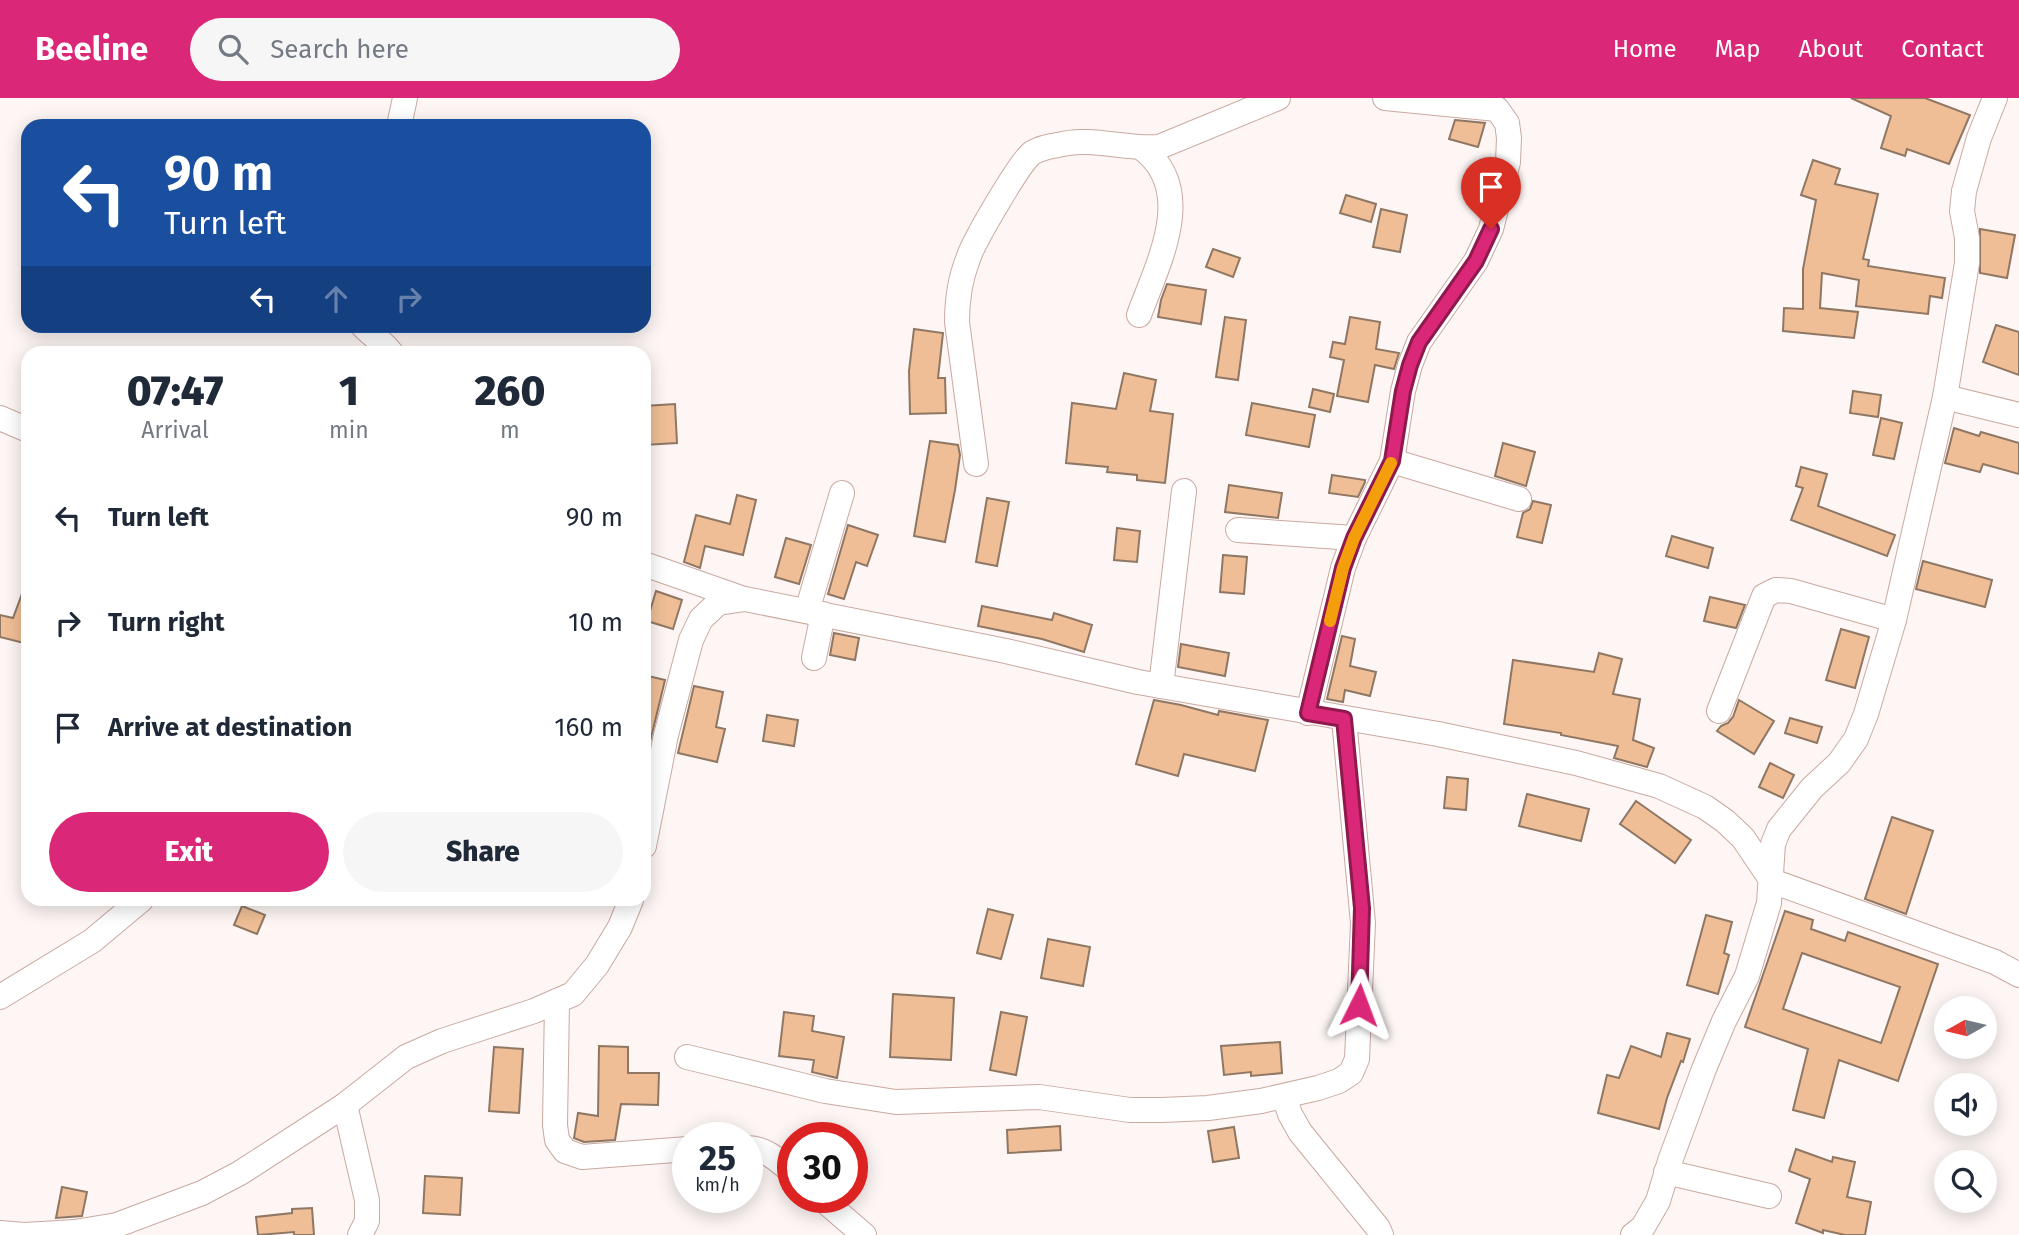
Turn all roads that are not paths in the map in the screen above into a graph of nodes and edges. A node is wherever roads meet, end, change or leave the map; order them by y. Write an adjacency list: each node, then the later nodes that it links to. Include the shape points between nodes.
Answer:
1 (405, 98): 5 (street)
2 (1278, 98): 6 (street, via 1177,141)
3 (1385, 98): 14 (street, via 1497,109 1507,123 1509,138 1508,162 1491,229 1476,261 1419,342 1410,365)
4 (1995, 98): 10 (street, via 1964,191 1967,263)
5 (400, 119)
6 (1143, 149): 7 (street, via 1164,171 1170,211 1164,244); 15 (street, via 1079,141 1033,153 1019,167 968,255 957,322)
7 (1139, 315)
8 (369, 333): 9 (street)
9 (386, 346)
10 (1945, 397): 11 (street); 24 (street)
11 (2019, 415)
12 (0, 418): 13 (street)
13 (21, 427)
14 (1392, 461): 18 (street); 20 (street)
15 (976, 464)
16 (1184, 491): 26 (street)
17 (842, 493): 23 (street)
18 (1518, 499)
19 (1238, 530): 20 (street)
20 (1354, 538): 28 (street)
21 (651, 566): 22 (street)
22 (745, 599): 23 (street); 30 (street, via 718,603 701,619 691,640)
23 (815, 613): 25 (street); 26 (street)
24 (1894, 620): 27 (street, via 1791,591 1776,590 1764,596); 31 (street, via 1856,739 1779,829 1773,844)
25 (814, 658)
26 (1161, 686): 28 (street)
27 (1719, 711)
28 (1308, 713): 29 (street)
29 (1344, 719): 31 (street, via 1576,763 1659,786 1725,821 1743,838); 38 (street, via 1363,923 1357,1059 1351,1073 1339,1081)
30 (651, 811)
31 (1772, 881): 34 (street, via 1995,962); 41 (street, via 1747,976 1704,1069)
32 (134, 906): 35 (street, via 92,941)
33 (629, 906): 36 (street, via 597,965 573,994)
34 (2019, 975)
35 (0, 997)
36 (557, 1001): 39 (street, via 406,1057); 40 (street, via 555,1125 557,1140 565,1151 582,1157)
37 (687, 1058): 38 (street, via 825,1091 896,1102 1039,1097 1162,1110)
38 (1284, 1096): 47 (street, via 1300,1132)
39 (345, 1105): 44 (street, via 240,1173 117,1226); 45 (street, via 367,1200 367,1221)
40 (672, 1150)
41 (1666, 1172): 42 (street); 48 (street, via 1658,1200)
42 (1769, 1196)
43 (839, 1213): 46 (street)
44 (0, 1233)
45 (360, 1235)
46 (864, 1235)
47 (1381, 1235)
48 (1633, 1235)

